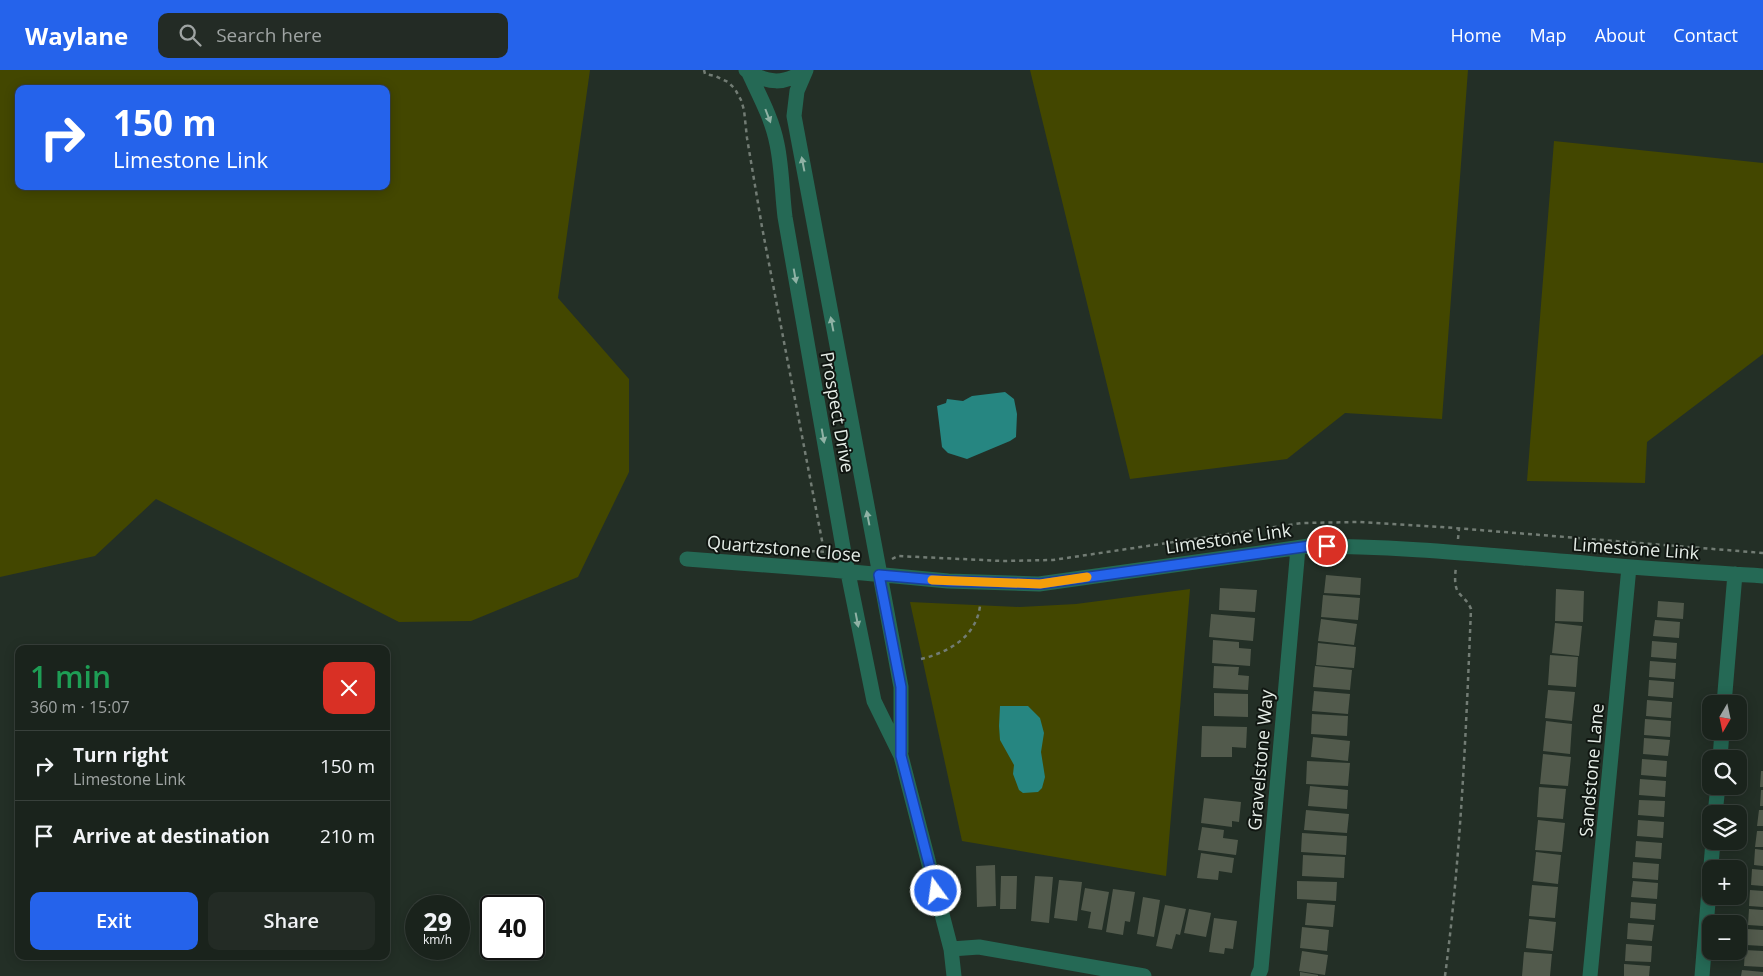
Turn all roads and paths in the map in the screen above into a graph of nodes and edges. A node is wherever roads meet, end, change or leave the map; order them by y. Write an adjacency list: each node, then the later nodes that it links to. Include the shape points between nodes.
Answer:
1 (704, 70): 6 (path, via 705,74 722,78 736,89 744,110 762,228 824,551)
2 (806, 70): 3 (street, via 782,81 769,81); 12 (street, Prospect Drive, one-way to 2, via 794,116 797,91)
3 (747, 71): 10 (street, Prospect Drive, one-way to 10, via 777,142 785,217)
4 (1458, 528): 7 (path)
5 (1298, 548): 7 (street, Limestone Link, via 1345,546); 12 (street, Limestone Link, via 1040,584); 22 (street, Gravelstone Way)
6 (788, 550)
7 (1457, 552): 9 (street, Limestone Link); 23 (path, via 1455,585 1471,609 1466,750)
8 (687, 559): 10 (street, Quartzstone Close)
9 (1629, 567): 11 (street, Limestone Link); 24 (street, Sandstone Lane)
10 (848, 572): 12 (street, Quartzstone Close); 17 (street, Prospect Drive, one-way to 17, via 874,701)
11 (1735, 574): 13 (street, Limestone Link); 16 (street)
12 (879, 575): 17 (street, Prospect Drive, via 901,687)
13 (1763, 576)
14 (980, 606): 15 (path, via 976,623 962,639)
15 (921, 659)
16 (1725, 695)
17 (901, 756): 19 (street, Prospect Drive)
18 (1712, 850): 25 (street)
19 (951, 949): 20 (street, Prospect Drive); 21 (street, via 979,948)
20 (954, 976)
21 (1144, 976)
22 (1258, 976)
23 (1445, 976)
24 (1590, 976)
25 (1702, 976)

